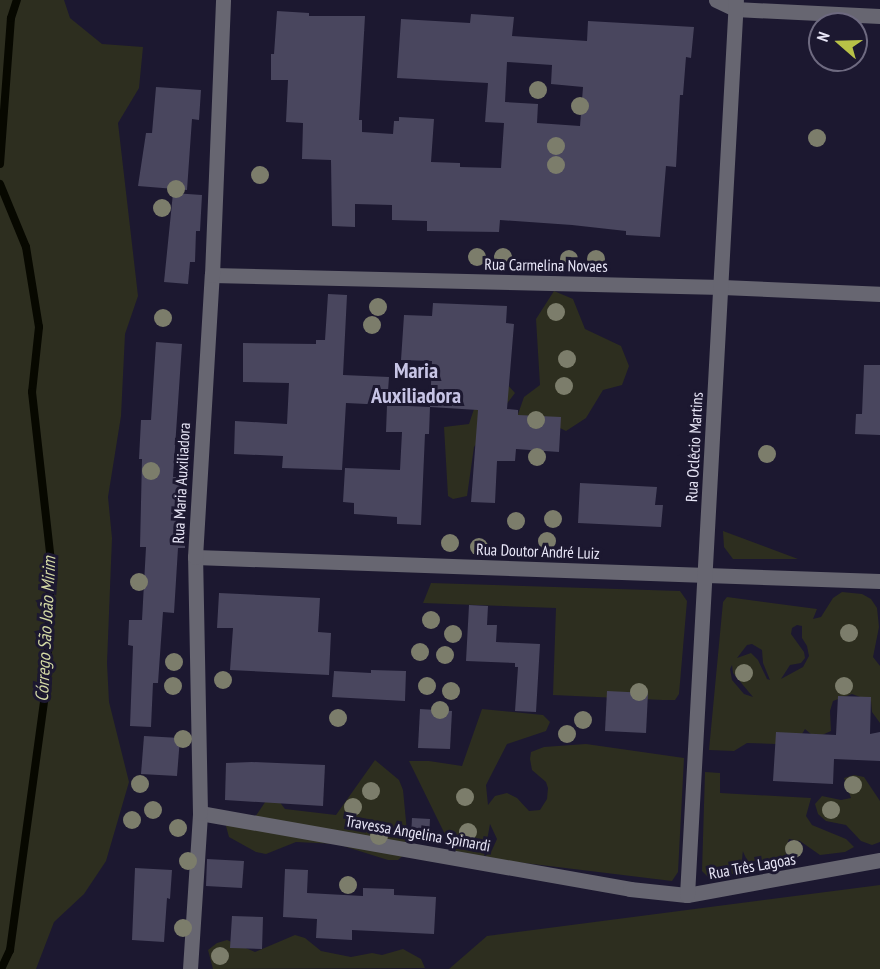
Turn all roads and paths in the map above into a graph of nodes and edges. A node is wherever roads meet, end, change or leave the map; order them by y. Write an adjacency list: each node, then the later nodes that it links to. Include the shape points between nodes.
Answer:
1 (223, 0): 5 (street, Rua Maria Auxiliadora)
2 (716, 0): 3 (street)
3 (736, 5): 4 (street); 6 (street, Rua Oclêcio Martins)
4 (880, 16)
5 (212, 275): 6 (street, Rua Carmelina Novaes); 8 (street, Rua Maria Auxiliadora)
6 (722, 287): 7 (street, Rua Carmelina Novaes); 9 (street, Rua Oclêcio Martins)
7 (880, 294)
8 (195, 557): 9 (street, Rua Doutor André Luiz); 11 (street, Rua Maria Auxiliadora)
9 (704, 575): 10 (street, Rua Doutor André Luiz); 14 (street, Rua Oclêcio Martins)
10 (880, 581)
11 (200, 813): 13 (street, Travessa Angelina Spinardi); 15 (street, Rua Maria Auxiliadora)
12 (880, 860): 14 (street, Rua Três Lagoas)
13 (630, 889): 14 (street, Rua Três Lagoas)
14 (687, 895)
15 (190, 969)

